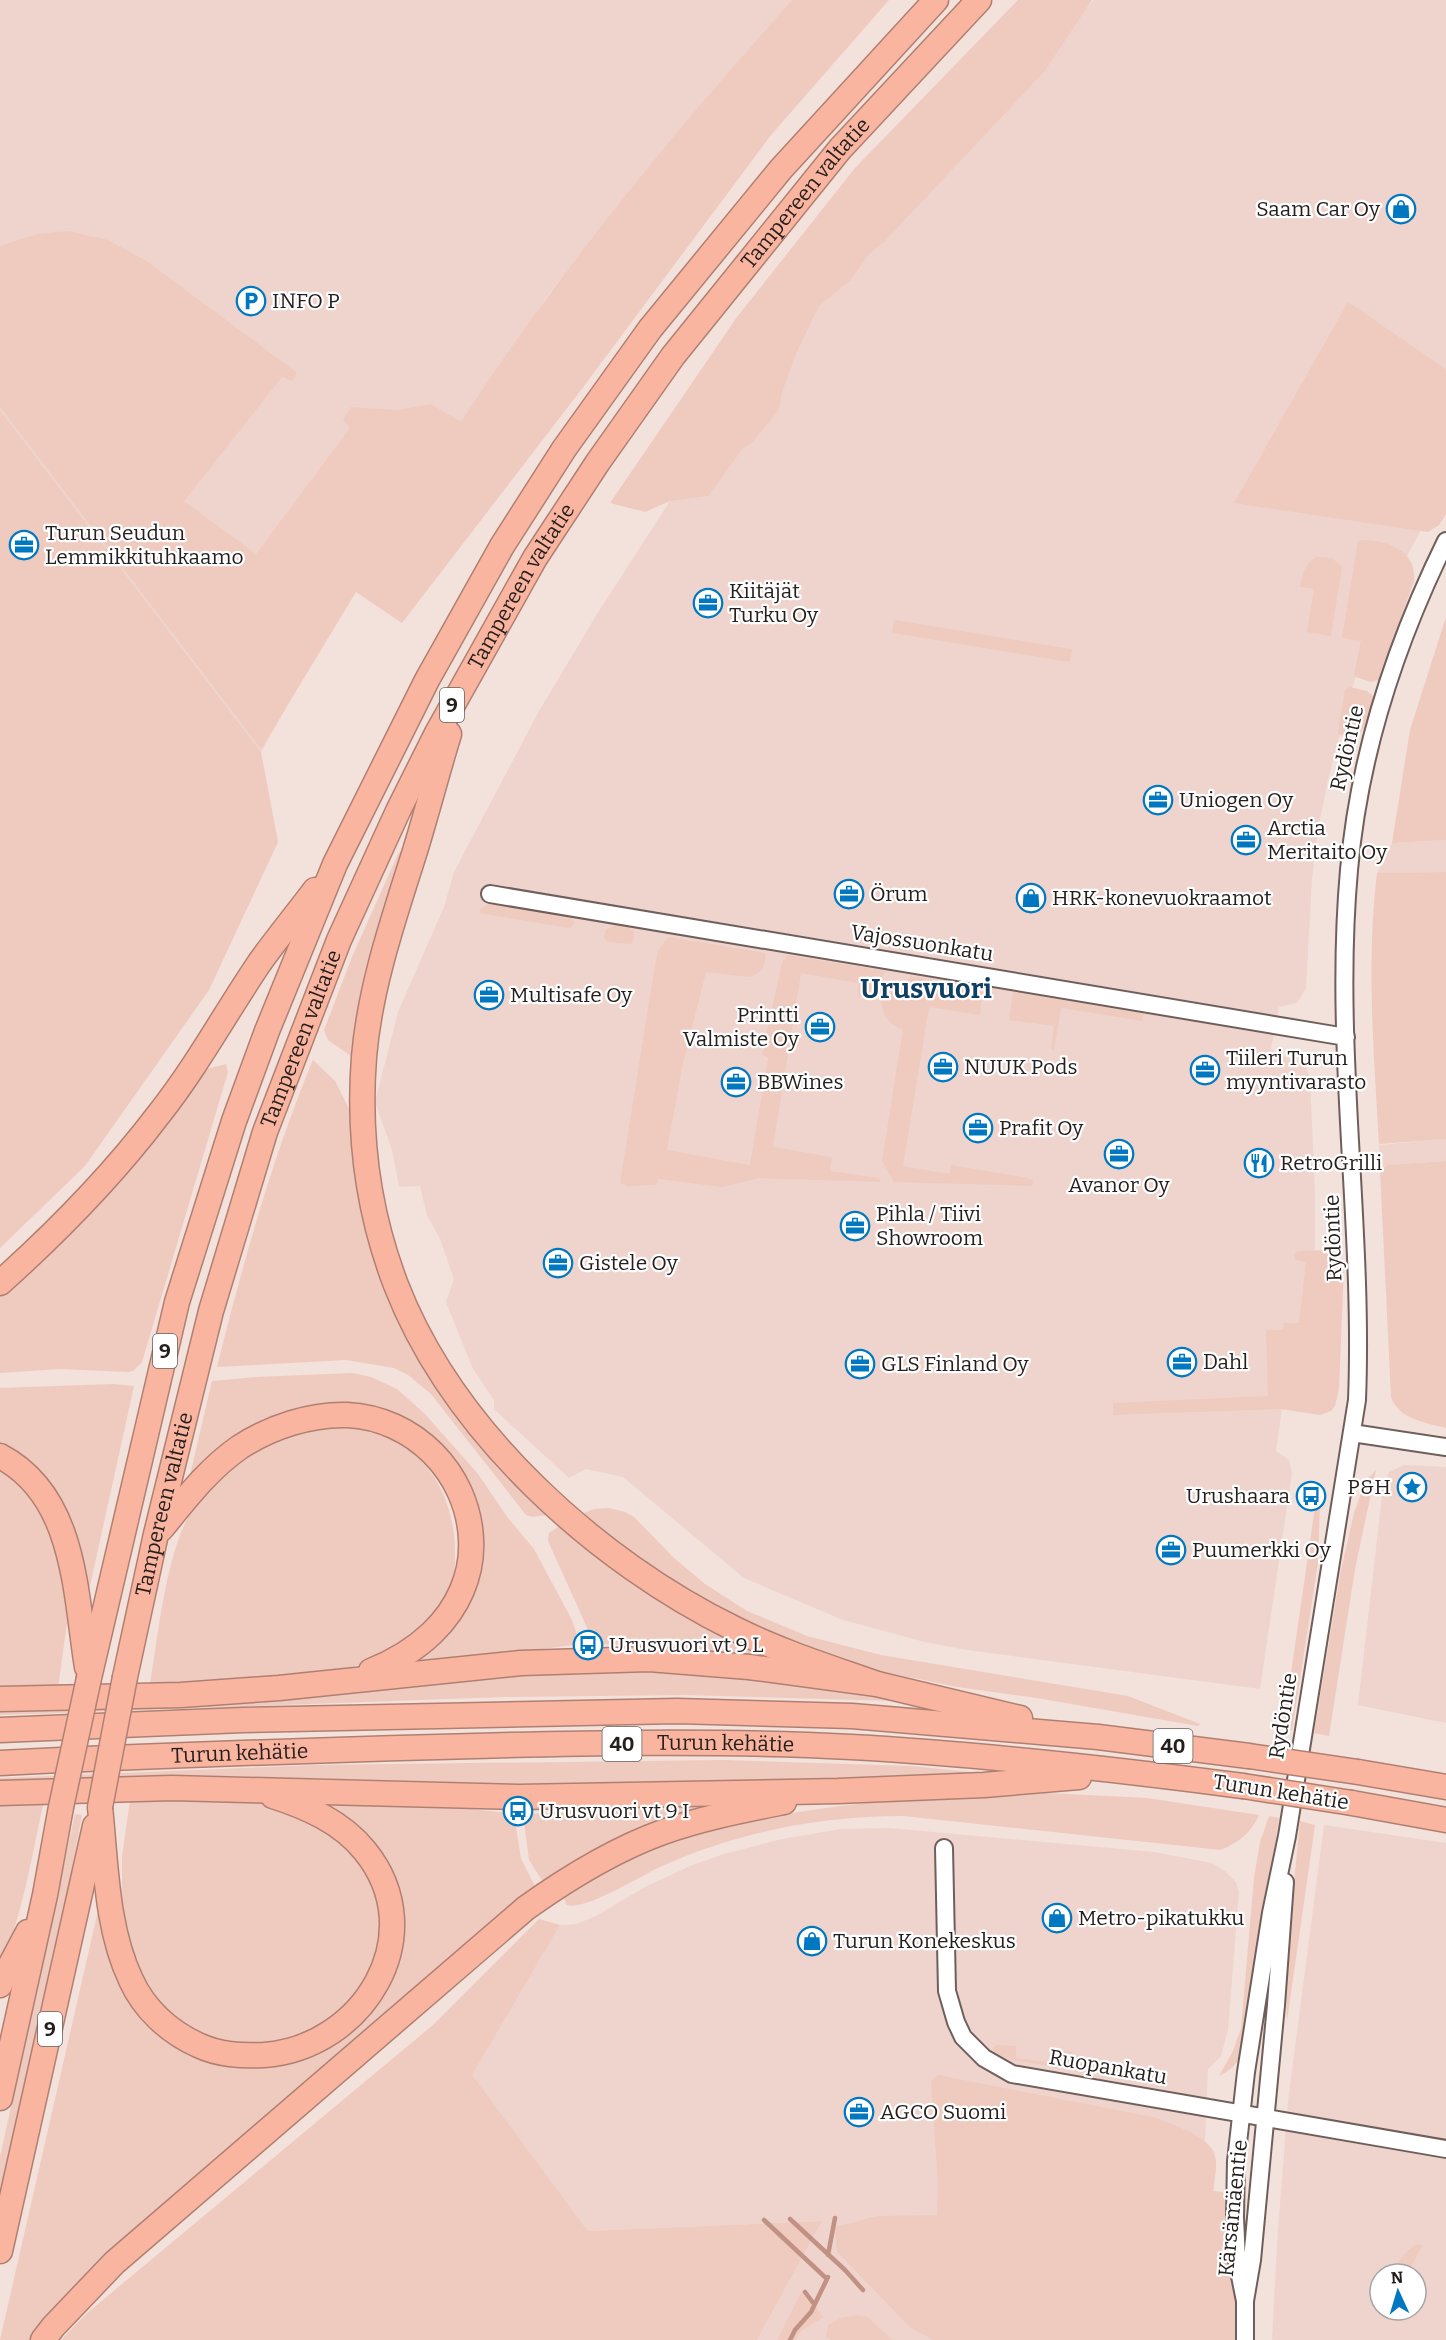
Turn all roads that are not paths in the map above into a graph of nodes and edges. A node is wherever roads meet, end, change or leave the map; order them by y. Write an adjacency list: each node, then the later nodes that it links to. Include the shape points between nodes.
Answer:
1 (936, 0): 5 (highway, Tampereen valtatie / 9, via 781,169 650,328 564,449 502,546 427,680)
2 (979, 0): 4 (highway, Tampereen valtatie / 9, via 840,149 673,356 535,558)
3 (1446, 541): 7 (street, Rydöntie, via 1390,672 1364,766 1349,870)
4 (464, 683): 12 (highway, Tampereen valtatie / 9, via 398,811 339,940 265,1132 211,1311); 15 (highway, via 382,959 364,1055 363,1138 368,1179 396,1285 413,1322 459,1399 532,1483 606,1550 735,1629 785,1652)
5 (335, 864): 8 (highway, via 260,963 160,1114 101,1185); 13 (highway, Tampereen valtatie / 9, via 234,1121 177,1302)
6 (490, 894): 7 (street, Vajossuonkatu)
7 (1346, 1037): 9 (street, Rydöntie, via 1359,1339)
8 (0, 1283)
9 (1352, 1433): 10 (street); 27 (street, Rydöntie)
10 (1446, 1448)
11 (0, 1456): 13 (highway, via 40,1488 57,1517 71,1565)
12 (156, 1534): 14 (highway, via 215,1467 240,1447 279,1427 349,1415 402,1430 422,1444 445,1466 466,1505 472,1547 468,1575 448,1616 419,1644 398,1659); 25 (highway, Tampereen valtatie / 9, bridge)
13 (89, 1678): 29 (highway, Tampereen valtatie / 9, bridge)
14 (346, 1680): 15 (highway, via 521,1663 649,1659); 16 (highway, via 181,1695)
15 (877, 1684): 18 (highway)
16 (0, 1699)
17 (0, 1730): 18 (highway, Turun kehätie / 40, via 243,1720 676,1711 852,1716)
18 (1098, 1737): 21 (highway, Turun kehätie / 40, bridge, via 1249,1756)
19 (0, 1762): 20 (highway, Turun kehätie / 40, via 240,1752 680,1743 850,1747)
20 (1141, 1772): 23 (highway, via 984,1785); 26 (highway, Turun kehätie / 40, bridge)
21 (1446, 1788)
22 (254, 1790): 23 (highway, via 519,1797); 24 (highway); 25 (highway, via 326,1818 353,1838 379,1872 392,1922 383,1972 364,2004 317,2040 298,2050 273,2054 230,2055 204,2048 165,2025 146,2004 132,1983 119,1948)
23 (837, 1791): 37 (highway, via 663,1832 559,1884 526,1908 114,2263)
24 (0, 1793)
25 (100, 1807): 35 (highway, Tampereen valtatie / 9)
26 (1446, 1820)
27 (1287, 1836): 32 (street, Rydöntie, via 1269,1924); 33 (street, Rydöntie, via 1284,1916)
28 (944, 1848): 32 (street, Ruopankatu, via 947,1991 963,2037 984,2058 1012,2073)
29 (45, 1895): 30 (highway); 31 (highway, Tampereen valtatie / 9)
30 (0, 1985)
31 (0, 2098)
32 (1241, 2114): 33 (street, Ruopankatu); 36 (street, Kärsämäentie, via 1235,2217 1237,2261)
33 (1265, 2119): 34 (street, Ruopankatu); 36 (street, Kärsämäentie)
34 (1446, 2149)
35 (0, 2252)
36 (1245, 2301): 38 (street, Kärsämäentie)
37 (43, 2340)
38 (1245, 2340)

